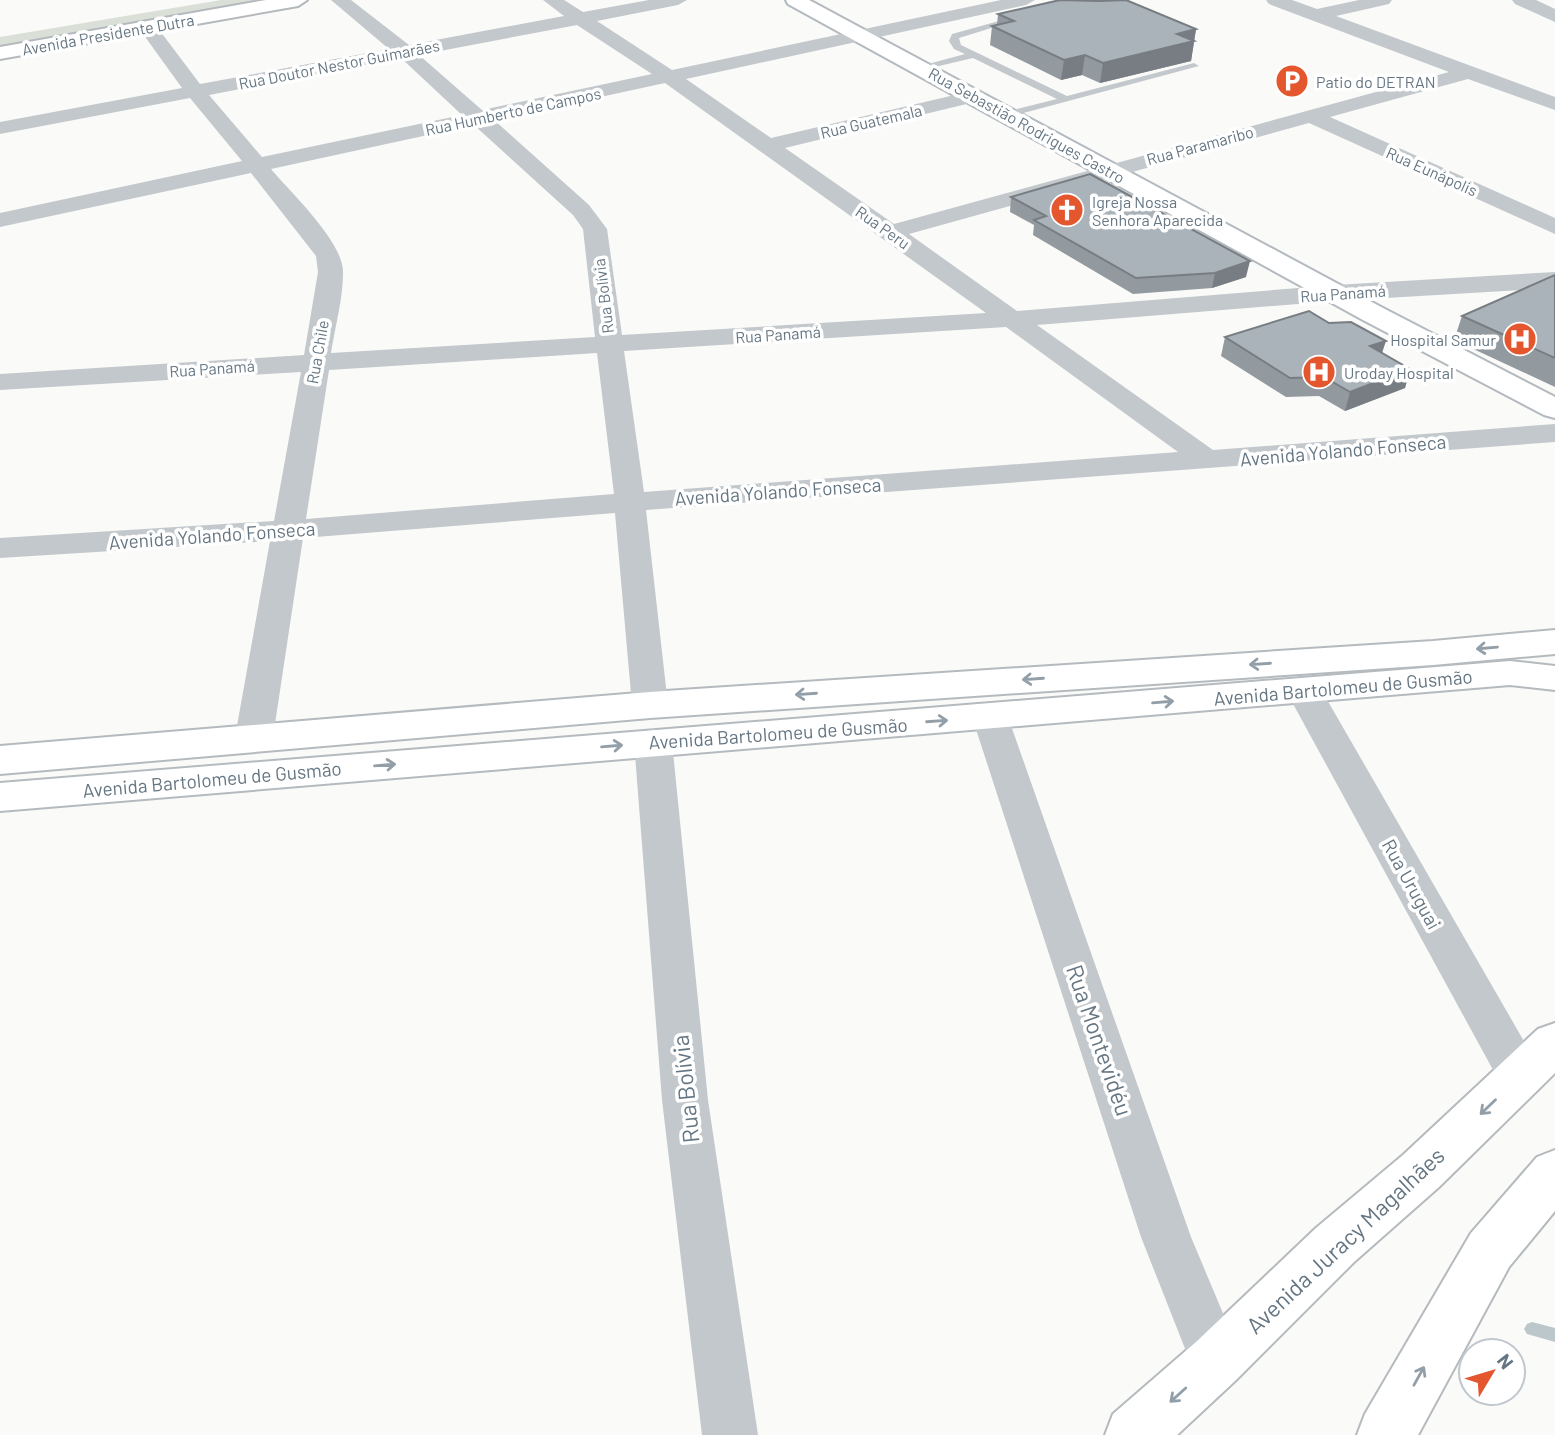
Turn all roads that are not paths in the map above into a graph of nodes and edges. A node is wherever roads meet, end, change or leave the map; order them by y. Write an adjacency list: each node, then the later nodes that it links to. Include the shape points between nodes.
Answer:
1 (195, 0): 14 (main road, Avenida Presidente Dutra)
2 (298, 0): 15 (main road, Avenida Presidente Dutra)
3 (340, 0): 17 (street, Rua Bolívia)
4 (552, 0): 13 (street, Rua Peru)
5 (678, 0): 13 (street, Rua Doutor Nestor Guimarães)
6 (795, 0): 16 (main road, Rua Sebastião Rodrigues Castro)
7 (1275, 0): 11 (street)
8 (1383, 0): 11 (street)
9 (1521, 0): 12 (street)
10 (1026, 8): 16 (street, Rua Humberto de Campos); 19 (lane, via 955,36 957,47)
11 (1317, 15): 22 (street)
12 (1555, 16)
13 (579, 18): 17 (street, Rua Doutor Nestor Guimarães); 23 (street, Rua Peru)
14 (53, 24)
15 (147, 27): 18 (main road, Avenida Presidente Dutra); 24 (street, Rua Chile)
16 (863, 36): 21 (main road, Rua Sebastião Rodrigues Castro); 23 (street, Rua Humberto de Campos)
17 (404, 51): 24 (street, Rua Doutor Nestor Guimarães); 30 (street, Rua Bolívia)
18 (0, 53)
19 (974, 55): 21 (lane); 26 (lane)
20 (1194, 66): 26 (lane)
21 (922, 67): 25 (main road, Rua Sebastião Rodrigues Castro)
22 (1471, 72): 27 (street); 29 (street, Rua Paramaribo)
23 (671, 78): 30 (street, Rua Humberto de Campos); 32 (street, Rua Peru)
24 (195, 91): 31 (street, Rua Doutor Nestor Guimarães); 33 (street, Rua Chile)
25 (976, 96): 28 (main road, Rua Sebastião Rodrigues Castro); 32 (street, Rua Guatemala)
26 (1065, 99): 28 (lane)
27 (1555, 104)
28 (1009, 114): 34 (main road, Rua Sebastião Rodrigues Castro)
29 (1308, 116): 34 (street, Rua Paramaribo); 36 (street, Rua Eunápolis)
30 (479, 119): 33 (street, Rua Humberto de Campos); 41 (street, Rua Bolívia, via 590,220 595,229)
31 (0, 128)
32 (767, 146): 37 (street, Rua Peru)
33 (256, 163): 35 (street, Rua Humberto de Campos); 42 (street, Rua Chile, via 328,256 331,272)
34 (1109, 170): 37 (street, Rua Paramaribo); 39 (main road, Rua Sebastião Rodrigues Castro)
35 (0, 220)
36 (1555, 227)
37 (890, 232): 40 (street, Rua Peru)
38 (1555, 281): 39 (street, Rua Panamá)
39 (1335, 293): 40 (street, Rua Panamá); 44 (main road, Rua Sebastião Rodrigues Castro)
40 (1012, 319): 41 (street, Rua Panamá); 46 (street, Rua Peru)
41 (610, 345): 42 (street, Rua Panamá); 47 (street, Rua Bolívia)
42 (315, 361): 43 (street, Rua Panamá); 48 (street, Rua Chile)
43 (0, 382)
44 (1555, 409)
45 (1555, 433): 46 (street, Avenida Yolando Fonseca)
46 (1208, 460): 47 (street, Avenida Yolando Fonseca)
47 (630, 502): 48 (street, Avenida Yolando Fonseca); 54 (street, Rua Bolívia)
48 (288, 530): 49 (street, Avenida Yolando Fonseca); 55 (street, Rua Chile)
49 (0, 548)
50 (1555, 642): 54 (main road, Avenida Bartolomeu de Gusmão, one-way to 54)
51 (1555, 678): 52 (main road, Avenida Bartolomeu de Gusmão, via 1510,673)
52 (1304, 691): 53 (main road, Avenida Bartolomeu de Gusmão, one-way to 52); 58 (street, Rua Uruguai)
53 (990, 717): 54 (main road, Avenida Bartolomeu de Gusmão, one-way to 53); 60 (street, Rua Montevidéu, via 1166,1237)
54 (652, 724): 55 (main road, Avenida Bartolomeu de Gusmão); 57 (main road, Avenida Bartolomeu de Gusmão, one-way to 54); 61 (street, Rua Bolívia, via 685,1100)
55 (254, 737): 56 (main road, Avenida Bartolomeu de Gusmão)
56 (0, 760)
57 (0, 797)
58 (1538, 1059): 60 (main road, Avenida Juracy Magalhães, one-way to 60)
59 (1555, 1173): 63 (main road, one-way to 59, via 1490,1250)
60 (1216, 1361): 62 (main road, Avenida Juracy Magalhães, one-way to 62)
61 (730, 1435)
62 (1134, 1435)
63 (1385, 1435)

